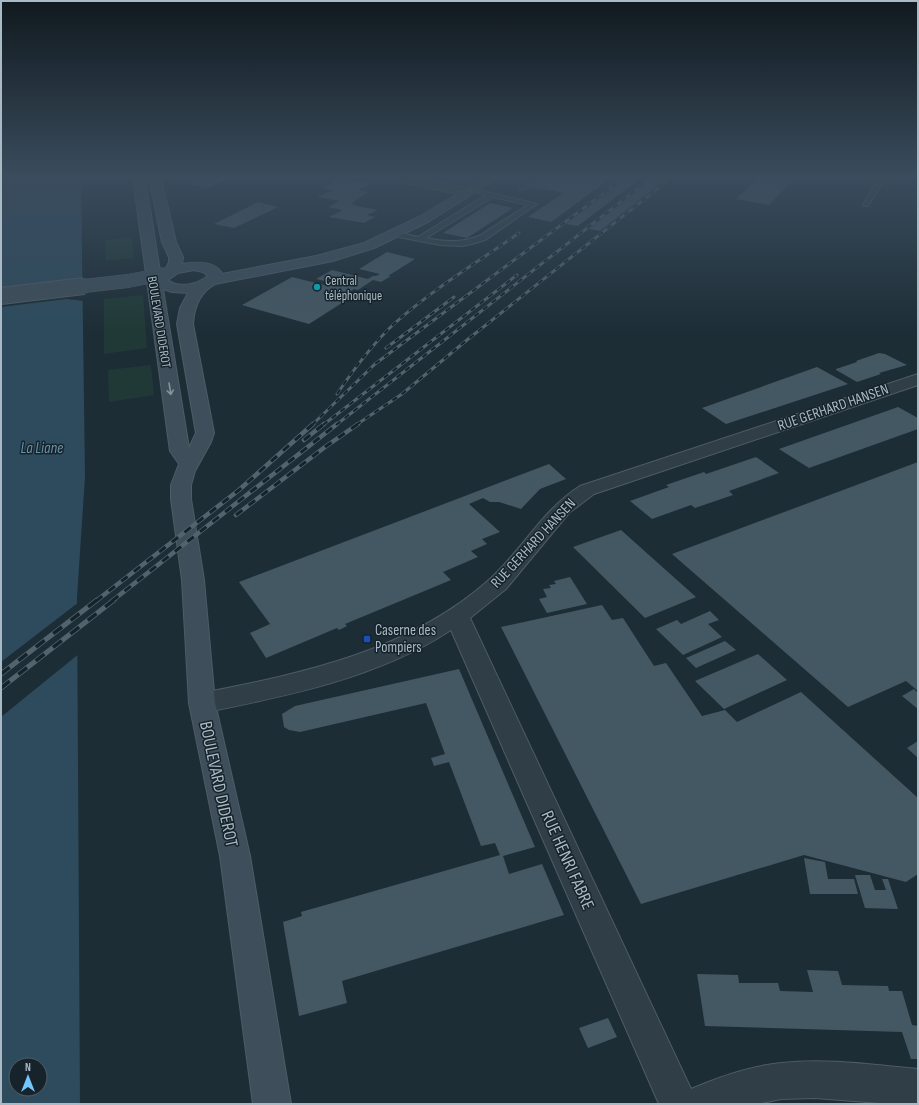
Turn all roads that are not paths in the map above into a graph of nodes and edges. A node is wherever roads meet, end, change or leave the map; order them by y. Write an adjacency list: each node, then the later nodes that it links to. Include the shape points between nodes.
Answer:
1 (147, 230): 16 (street, BOULEVARD DIDEROT, one-way to 16, via 180,451)
2 (166, 230): 9 (street, BOULEVARD DIDEROT)
3 (390, 230): 10 (street, via 350,246 307,257)
4 (404, 230): 7 (street)
5 (435, 230): 8 (lane)
6 (494, 230): 8 (lane, via 478,240 462,243 445,243)
7 (397, 234): 8 (lane); 10 (street, via 329,258)
8 (421, 238)
9 (173, 250): 10 (street); 11 (street, BOULEVARD DIDEROT, via 176,260)
10 (205, 275): 11 (street); 11 (street); 14 (street, BOULEVARD DIDEROT)
11 (170, 279): 12 (street, bridge, via 128,281); 13 (street, via 134,286); 14 (street, BOULEVARD DIDEROT, via 184,296)
12 (1, 296)
13 (1, 301)
14 (187, 311): 16 (street, BOULEVARD DIDEROT, via 186,328 205,429 202,442)
15 (918, 379): 17 (street, RUE GERHARD HANSEN, via 587,490 566,504 498,584)
16 (189, 464): 18 (street, BOULEVARD DIDEROT, via 181,484 181,499 194,586)
17 (457, 616): 18 (street, RUE GERHARD HANSEN, via 427,636 376,660 293,683); 21 (street, RUE HENRI FABRE)
18 (202, 703): 20 (street, BOULEVARD DIDEROT, via 235,856)
19 (918, 1088): 22 (street, via 835,1081 781,1081 759,1084)
20 (272, 1104)
21 (678, 1104)
22 (700, 1104)

